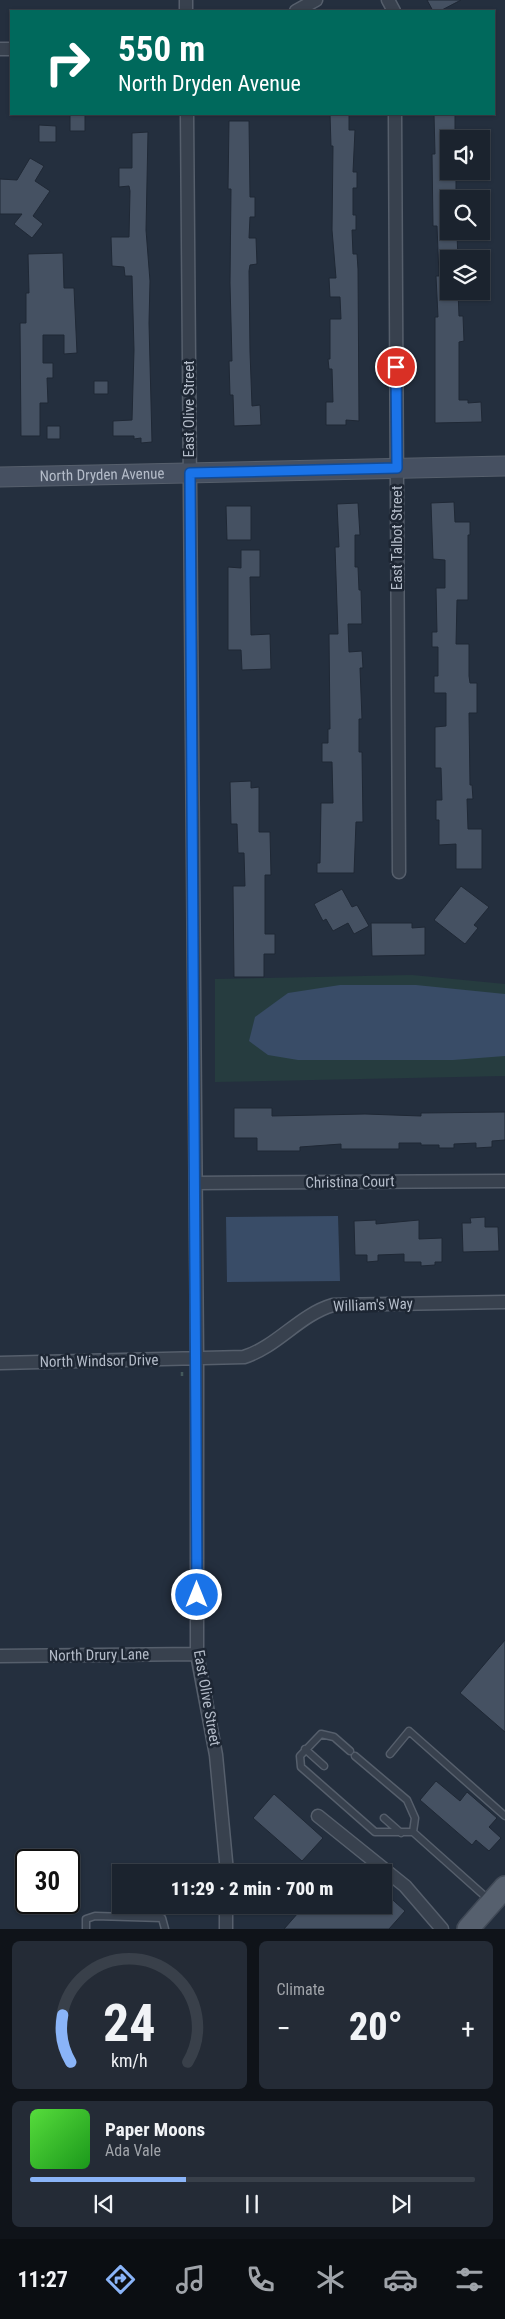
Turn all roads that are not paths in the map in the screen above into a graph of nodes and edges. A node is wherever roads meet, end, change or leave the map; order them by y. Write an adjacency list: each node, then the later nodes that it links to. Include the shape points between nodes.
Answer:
1 (316, 0): 2 (street)
2 (298, 10)
3 (187, 115): 7 (street, East Olive Street)
4 (395, 115): 6 (street, East Talbot Street)
5 (505, 466): 6 (street, North Dryden Avenue)
6 (397, 468): 7 (street, North Dryden Avenue); 9 (street, East Talbot Street)
7 (190, 473): 8 (street, North Dryden Avenue); 11 (street, East Olive Street)
8 (0, 477)
9 (399, 872)
10 (505, 1181): 11 (street, Christina Court)
11 (196, 1183): 13 (street, East Olive Street)
12 (505, 1302): 13 (street, William's Way, via 333,1305 317,1309 260,1352 244,1358)
13 (197, 1360): 14 (street, North Windsor Drive); 15 (street, East Olive Street)
14 (0, 1363)
15 (197, 1654): 16 (street, North Drury Lane); 27 (street, East Olive Street, via 216,1755)
16 (0, 1656)
17 (305, 1749): 18 (lane, via 321,1734 334,1737); 21 (lane); 26 (lane, via 300,1756 302,1767 375,1832)
18 (350, 1751)
19 (390, 1754): 23 (lane, via 409,1731)
20 (355, 1756): 25 (lane, via 407,1800 415,1818)
21 (324, 1766)
22 (318, 1816): 33 (street, via 405,1886)
23 (505, 1816)
24 (384, 1818): 26 (lane)
25 (413, 1832): 26 (lane); 28 (lane)
26 (401, 1833)
27 (226, 1864)
28 (501, 1892): 34 (main road)
29 (226, 1914): 32 (street)
30 (86, 1929): 31 (lane, via 86,1919 96,1916 162,1918)
31 (165, 1929)
32 (226, 1929)
33 (442, 1929)
34 (468, 1929)

